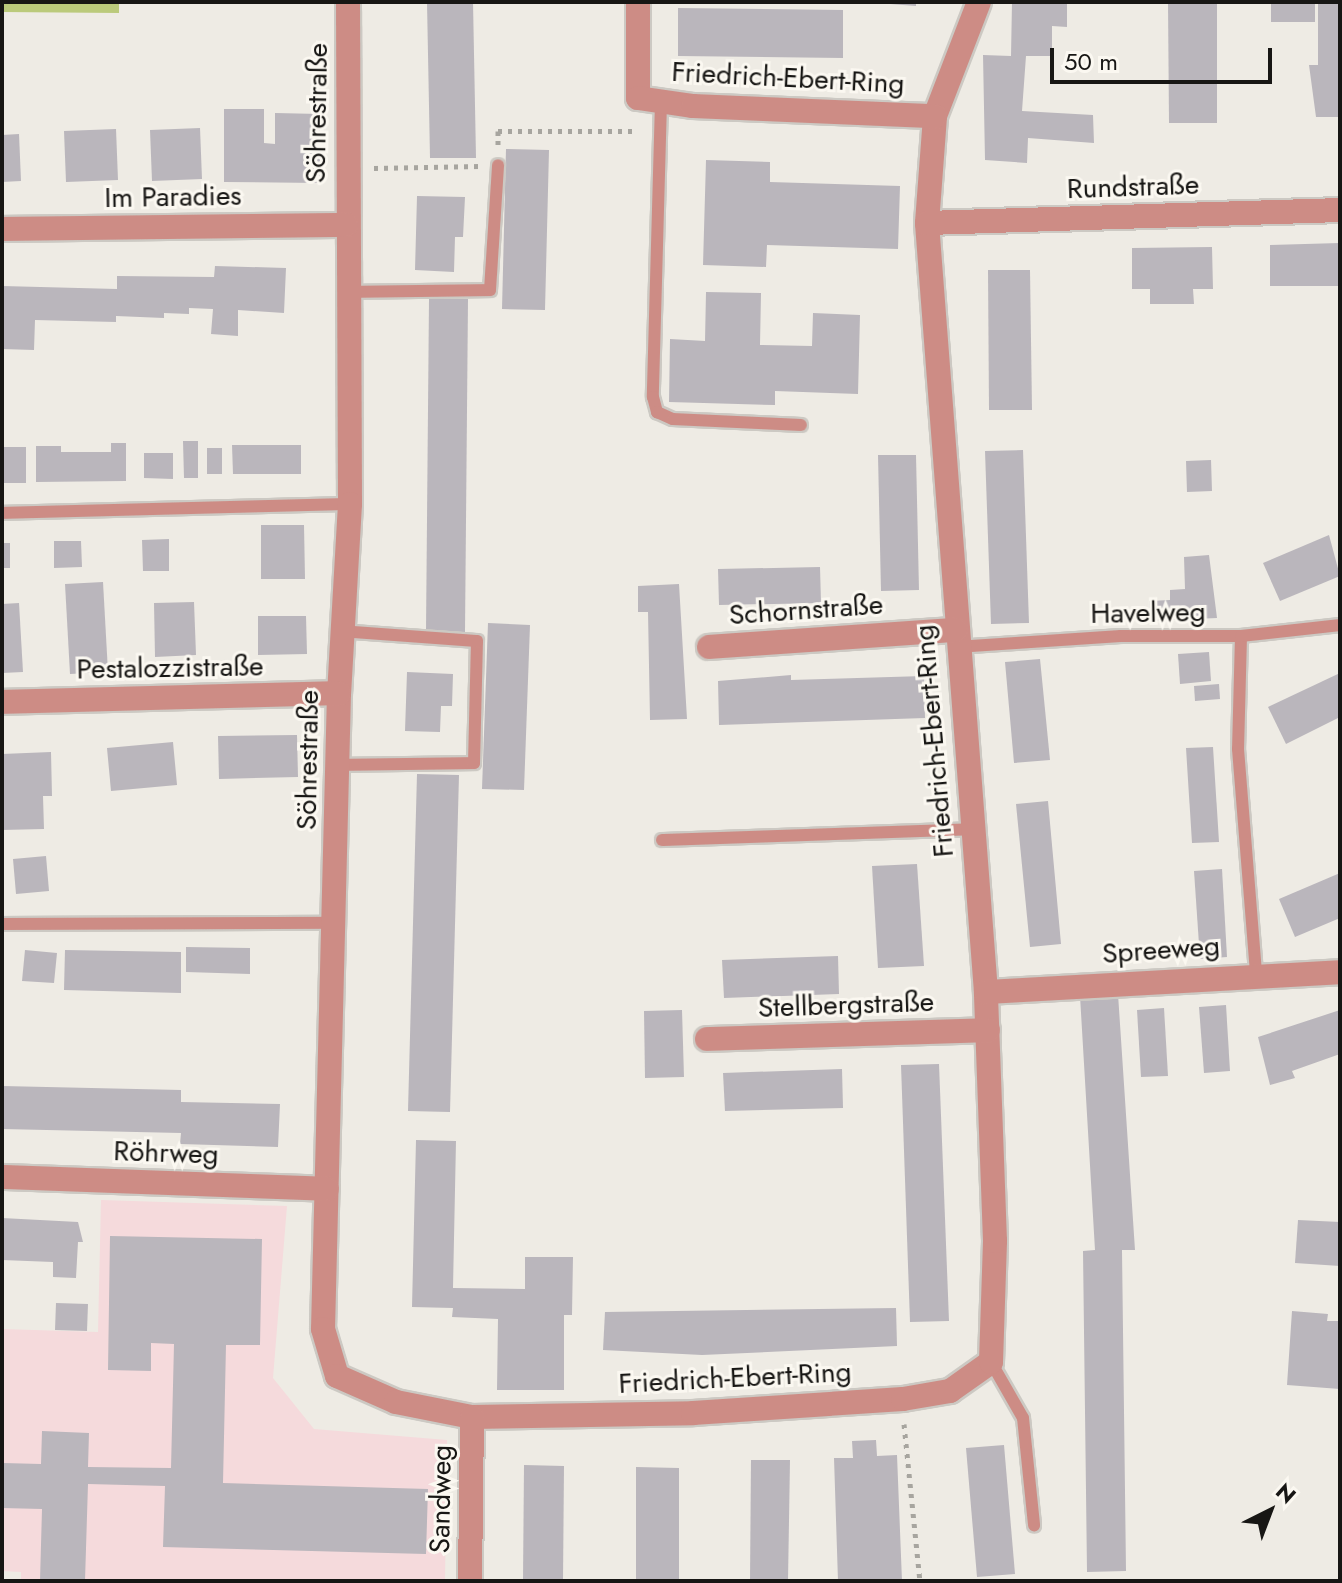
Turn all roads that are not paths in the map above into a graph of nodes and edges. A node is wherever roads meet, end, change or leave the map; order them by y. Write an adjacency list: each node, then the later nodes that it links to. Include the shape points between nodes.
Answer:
1 (348, 2): 9 (street, Söhrestraße)
2 (638, 2): 4 (street, Friedrich-Ebert-Ring, via 638,98)
3 (979, 2): 5 (street, Friedrich-Ebert-Ring)
4 (661, 102): 5 (street, Friedrich-Ebert-Ring); 12 (lane, via 653,397 657,412 673,419)
5 (935, 116): 8 (street, Friedrich-Ebert-Ring)
6 (498, 165): 11 (lane, via 490,290)
7 (1340, 210): 8 (street, Rundstraße)
8 (927, 223): 18 (street, Friedrich-Ebert-Ring)
9 (346, 225): 10 (street, Im Paradies); 11 (street, Söhrestraße)
10 (2, 229)
11 (347, 292): 13 (street, Söhrestraße)
12 (801, 425)
13 (350, 504): 14 (lane); 16 (street, Söhrestraße)
14 (2, 513)
15 (1340, 625): 17 (lane, Havelweg)
16 (342, 631): 20 (street, Söhrestraße); 22 (lane, via 477,641 474,763)
17 (1241, 636): 18 (lane, Havelweg); 28 (lane, via 1238,749)
18 (955, 638): 19 (street, Schornstraße); 23 (street, Friedrich-Ebert-Ring)
19 (709, 647)
20 (339, 693): 21 (street, Pestalozzistraße); 22 (street, Söhrestraße)
21 (2, 702)
22 (338, 765): 25 (street, Söhrestraße)
23 (972, 829): 24 (lane); 29 (street, Friedrich-Ebert-Ring)
24 (662, 840)
25 (336, 923): 26 (lane); 33 (street, Söhrestraße)
26 (2, 924)
27 (1340, 972): 28 (street, Spreeweg)
28 (1256, 974): 29 (street, Spreeweg)
29 (986, 992): 30 (street, Friedrich-Ebert-Ring)
30 (988, 1030): 31 (street, Stellbergstraße); 34 (street, Friedrich-Ebert-Ring, via 995,1241)
31 (707, 1039)
32 (2, 1177): 33 (street, Röhrweg)
33 (327, 1189): 35 (street, Söhrestraße, via 323,1329 337,1376 396,1402)
34 (991, 1362): 35 (street, Friedrich-Ebert-Ring, via 950,1391 903,1399 693,1413); 36 (lane, via 1023,1418)
35 (472, 1417): 37 (street, Sandweg)
36 (1034, 1525)
37 (470, 1581)

